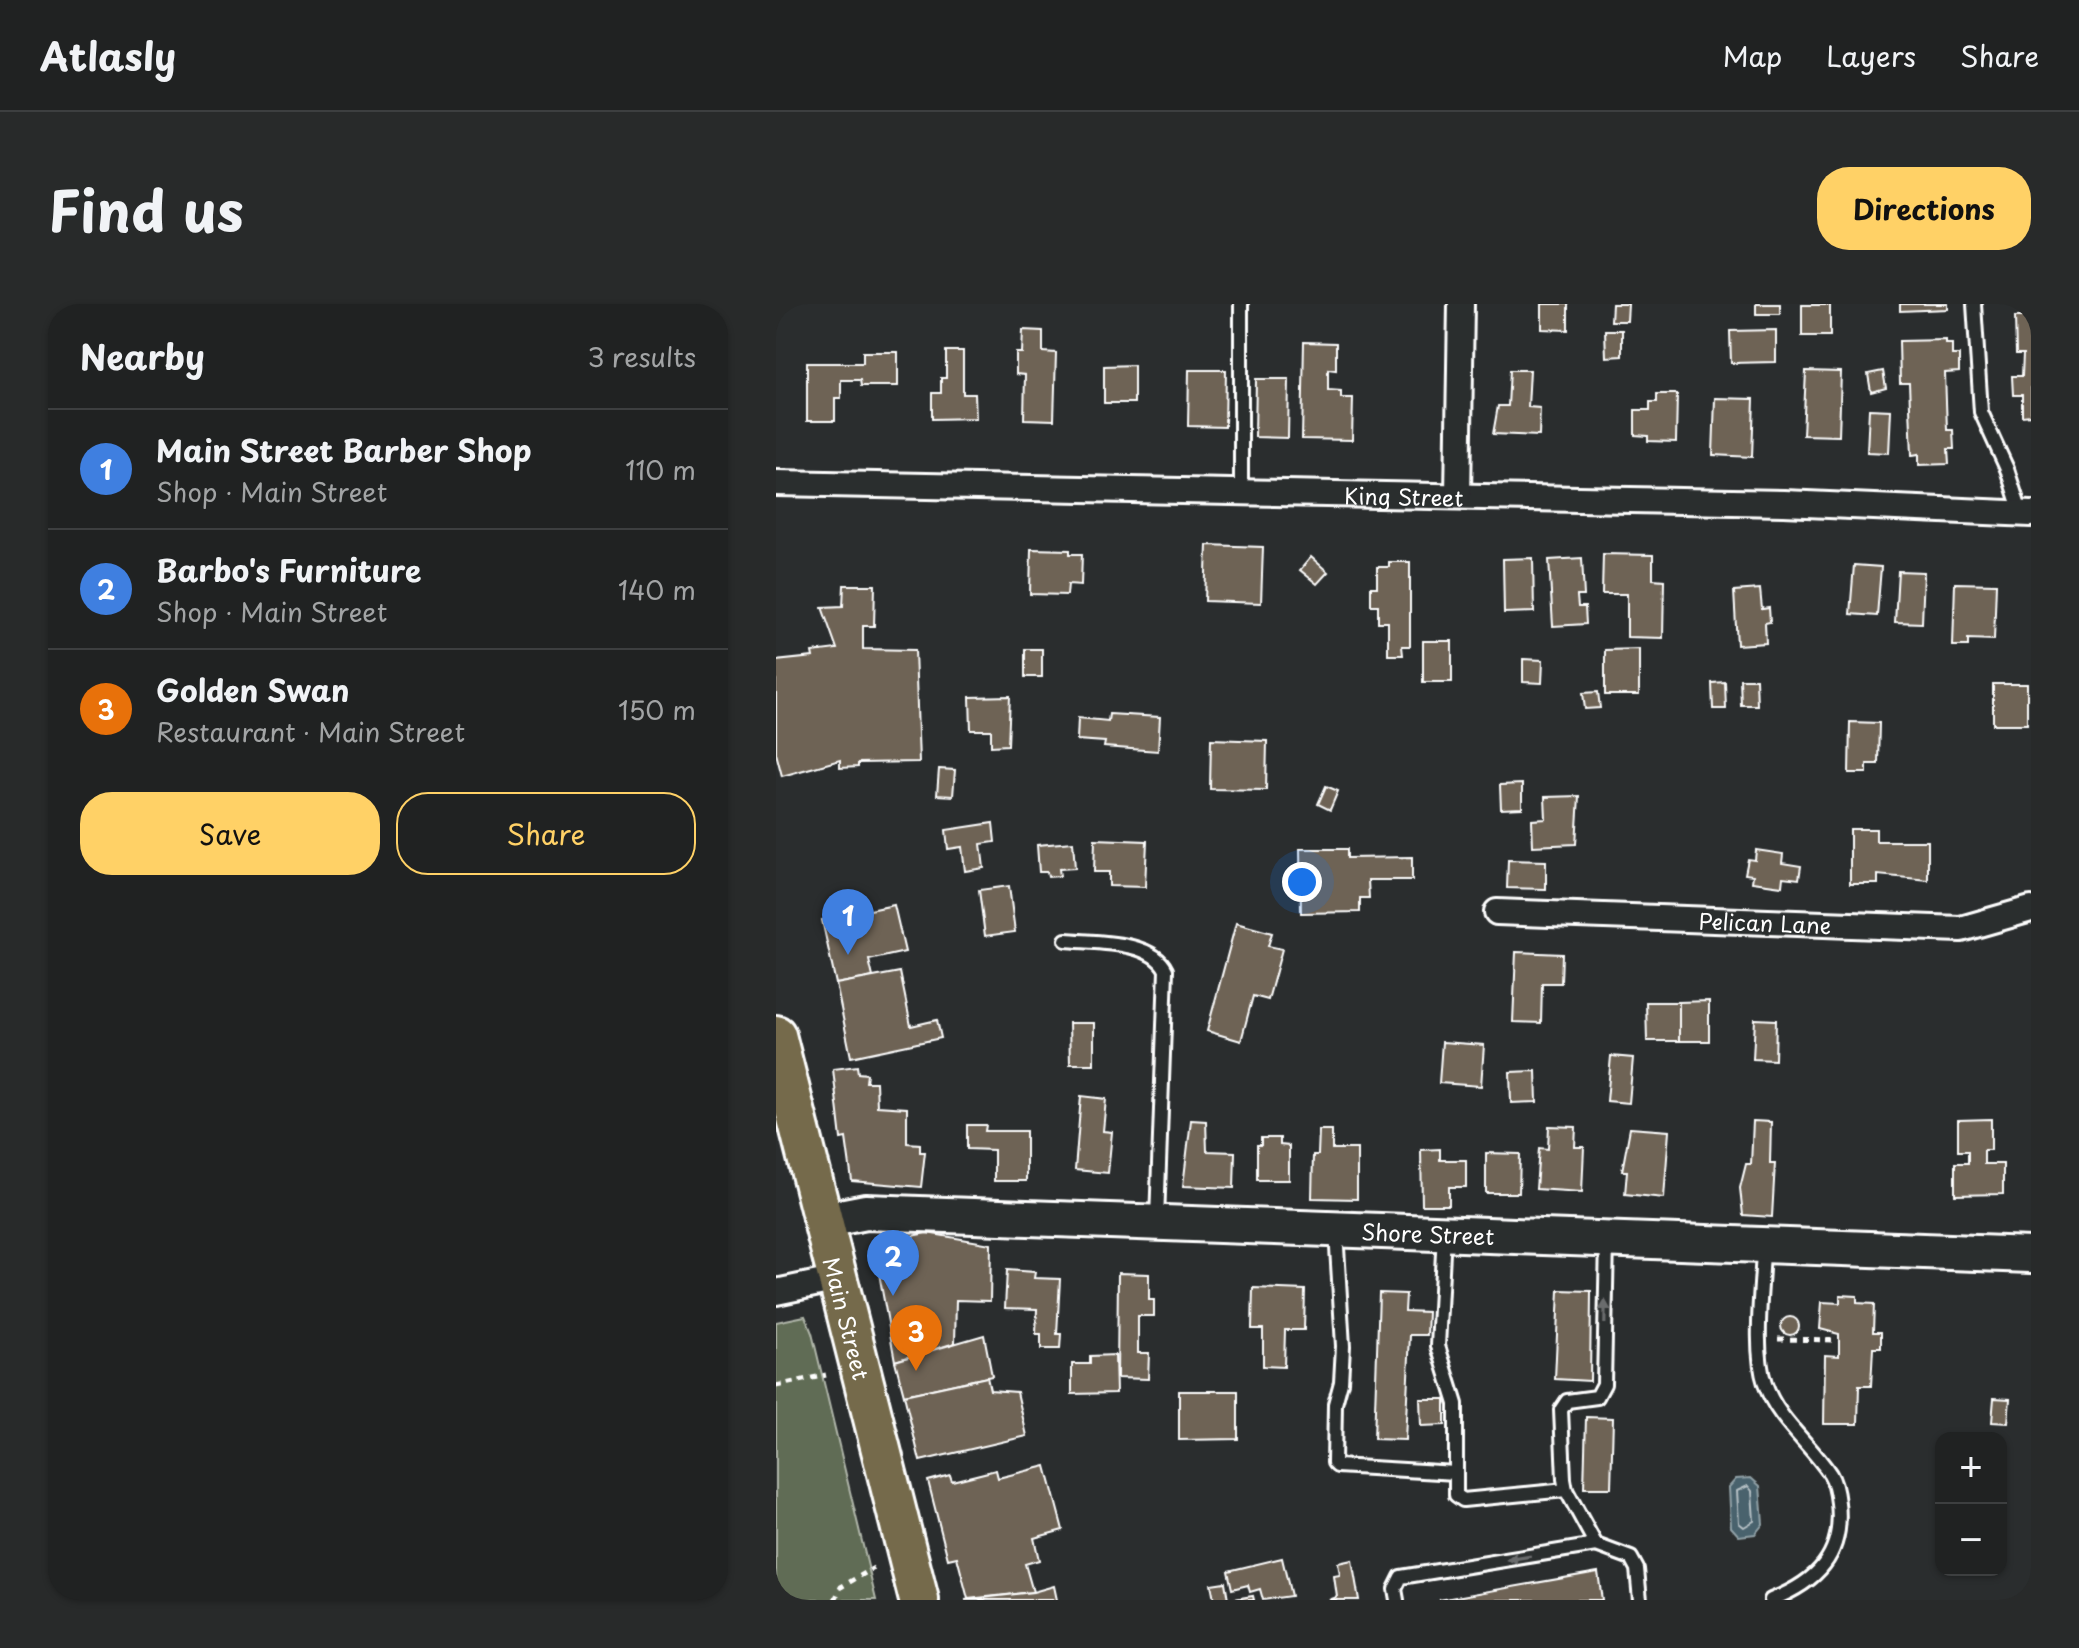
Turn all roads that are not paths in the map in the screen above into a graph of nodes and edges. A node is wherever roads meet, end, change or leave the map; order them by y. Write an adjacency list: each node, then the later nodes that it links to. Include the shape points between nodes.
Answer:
1 (1241, 304): 5 (lane)
2 (1461, 304): 6 (street)
3 (1974, 304): 7 (lane, via 1981,412)
4 (776, 483): 5 (street, King Street)
5 (1241, 492): 6 (street, King Street)
6 (1458, 496): 7 (street, King Street)
7 (2026, 513)
8 (2031, 909): 9 (street, Pelican Lane, via 1961,929)
9 (1497, 912)
10 (1066, 940): 13 (lane, via 1136,948 1162,961 1166,970)
11 (776, 1035): 12 (main road, Main Street)
12 (825, 1220): 13 (main road, Shore Street, via 866,1212); 19 (main road, Main Street)
13 (1157, 1223): 14 (main road, Shore Street)
14 (1336, 1229): 15 (main road, Shore Street); 21 (lane, via 1343,1346 1334,1463)
15 (1444, 1234): 16 (main road, Shore Street); 21 (lane, via 1438,1346 1456,1404)
16 (1607, 1240): 17 (main road, Shore Street); 22 (lane, one-way to 16, via 1561,1410 1567,1401 1597,1397 1604,1384)
17 (1763, 1246): 18 (main road, Shore Street); 27 (lane, via 1765,1385 1786,1423 1832,1476 1839,1517 1827,1563)
18 (2031, 1255)
19 (838, 1279): 20 (street); 25 (main road, Main Street)
20 (776, 1292)
21 (1456, 1473): 22 (lane, via 1456,1495 1463,1500)
22 (1566, 1490): 23 (lane)
23 (1596, 1545): 24 (lane, one-way to 24, via 1401,1577); 26 (lane, via 1631,1558)
24 (1396, 1595)
25 (919, 1600)
26 (1640, 1600)
27 (1771, 1600)

